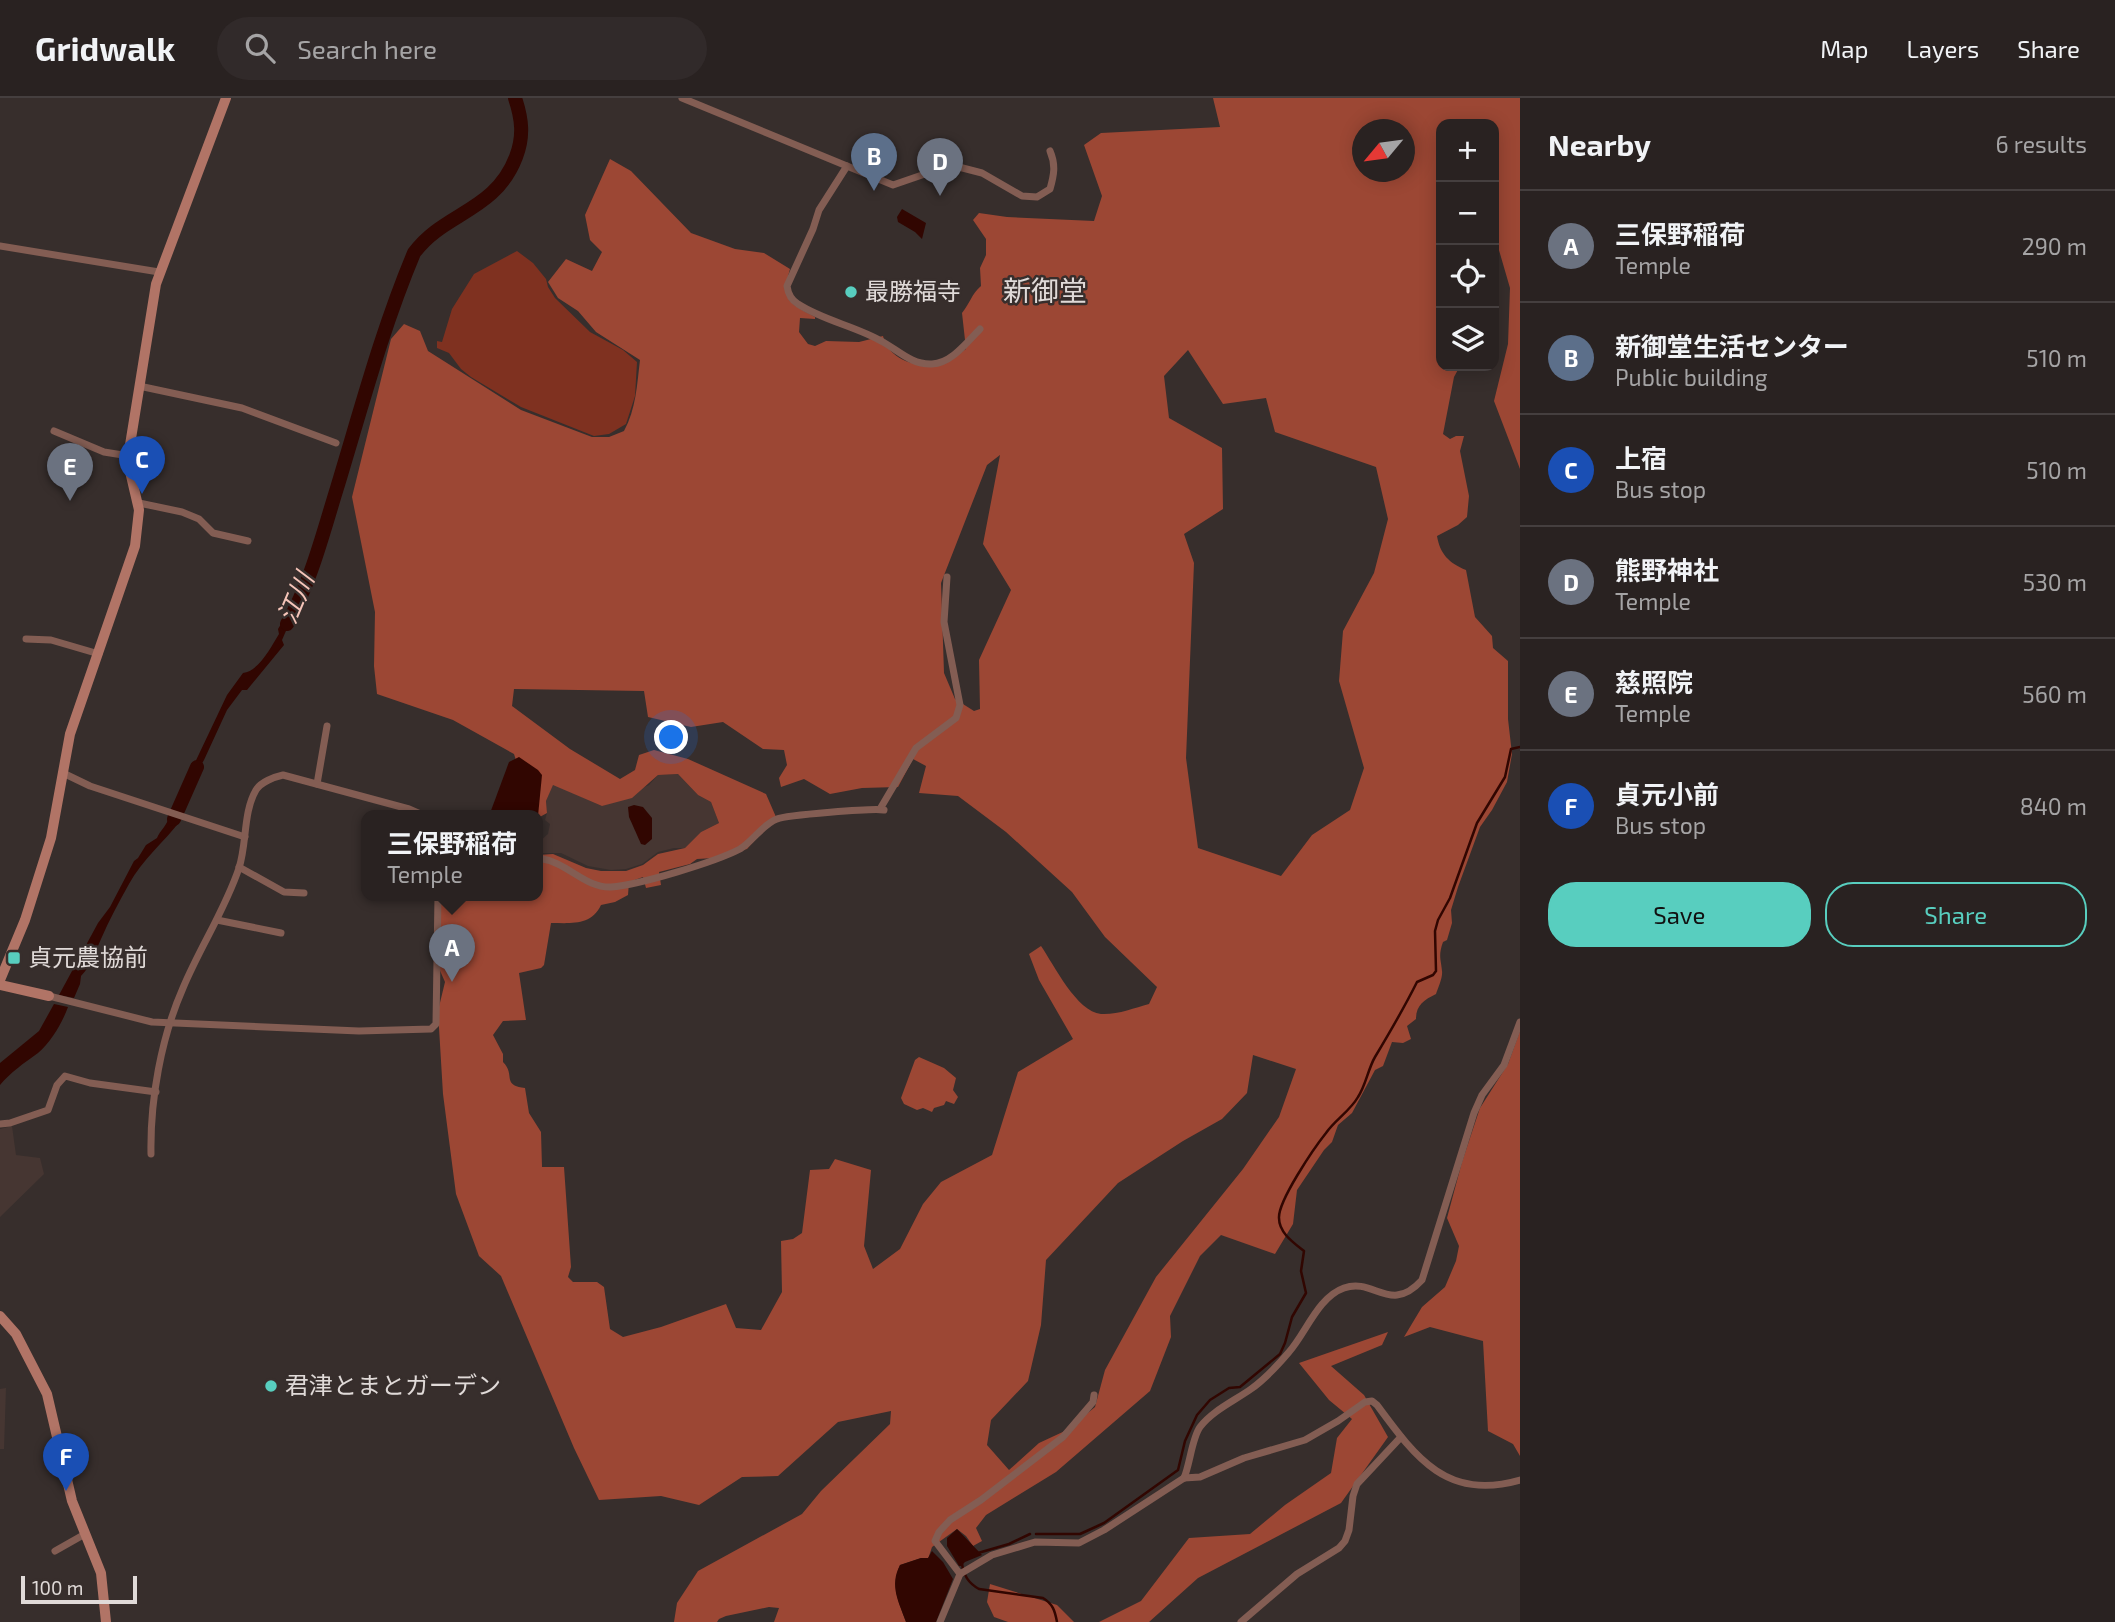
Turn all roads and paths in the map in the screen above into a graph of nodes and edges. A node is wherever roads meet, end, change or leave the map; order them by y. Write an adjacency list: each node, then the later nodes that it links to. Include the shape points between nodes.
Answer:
1 (226, 98): 6 (street)
2 (682, 98): 4 (street)
3 (1050, 151): 4 (street, via 1055,167 1050,189 1031,197 982,173 951,165 893,185)
4 (847, 166): 7 (street, via 819,209 790,276 787,286 793,300 920,363 942,362)
5 (0, 246): 6 (street)
6 (159, 272): 8 (street)
7 (980, 329)
8 (139, 386): 10 (street, via 242,408); 11 (street)
9 (54, 431): 11 (street, via 104,452)
10 (336, 443)
11 (129, 456): 12 (street)
12 (139, 503): 13 (street, via 182,512 219,536); 16 (street, via 135,546)
13 (248, 541)
14 (947, 577): 22 (street, via 944,622 960,705 956,718 916,748 882,810 776,819 727,855 624,885 600,887 561,864)
15 (26, 639): 16 (street, via 51,640)
16 (99, 654): 18 (street, via 70,734)
17 (327, 726): 19 (street)
18 (63, 773): 21 (street); 28 (street, via 51,838)
19 (317, 784): 20 (street); 21 (street, via 283,775 257,788)
20 (411, 810)
21 (246, 837): 23 (street)
22 (543, 859)
23 (239, 867): 24 (street, via 284,892); 26 (street)
24 (304, 893)
25 (438, 901): 31 (street, via 436,1024 431,1029 359,1031)
26 (217, 920): 27 (street); 31 (street)
27 (281, 933)
28 (0, 983): 29 (street)
29 (49, 996): 31 (street)
30 (1520, 1022): 38 (street, via 1504,1065 1474,1113 1422,1280 1414,1290 1398,1295 1354,1286 1325,1300 1269,1373 1197,1430)
31 (170, 1023): 32 (street)
32 (156, 1092): 33 (street, via 65,1076 48,1110); 34 (street)
33 (0, 1124)
34 (150, 1154)
35 (0, 1316): 40 (street, via 16,1334 47,1394 72,1501)
36 (1094, 1395): 42 (street, via 1063,1437 939,1532 935,1541)
37 (1401, 1437): 38 (street, via 1377,1405 1365,1402 1305,1440 1200,1477); 39 (street, via 1438,1473 1456,1482 1484,1487); 45 (street, via 1357,1484 1349,1531 1339,1548 1297,1574)
38 (1184, 1478): 42 (street, via 1079,1543 1016,1546)
39 (1520, 1480)
40 (85, 1534): 41 (street); 43 (street, via 101,1573)
41 (55, 1551)
42 (963, 1573): 44 (street)
43 (106, 1622)
44 (940, 1622)
45 (1241, 1622)

